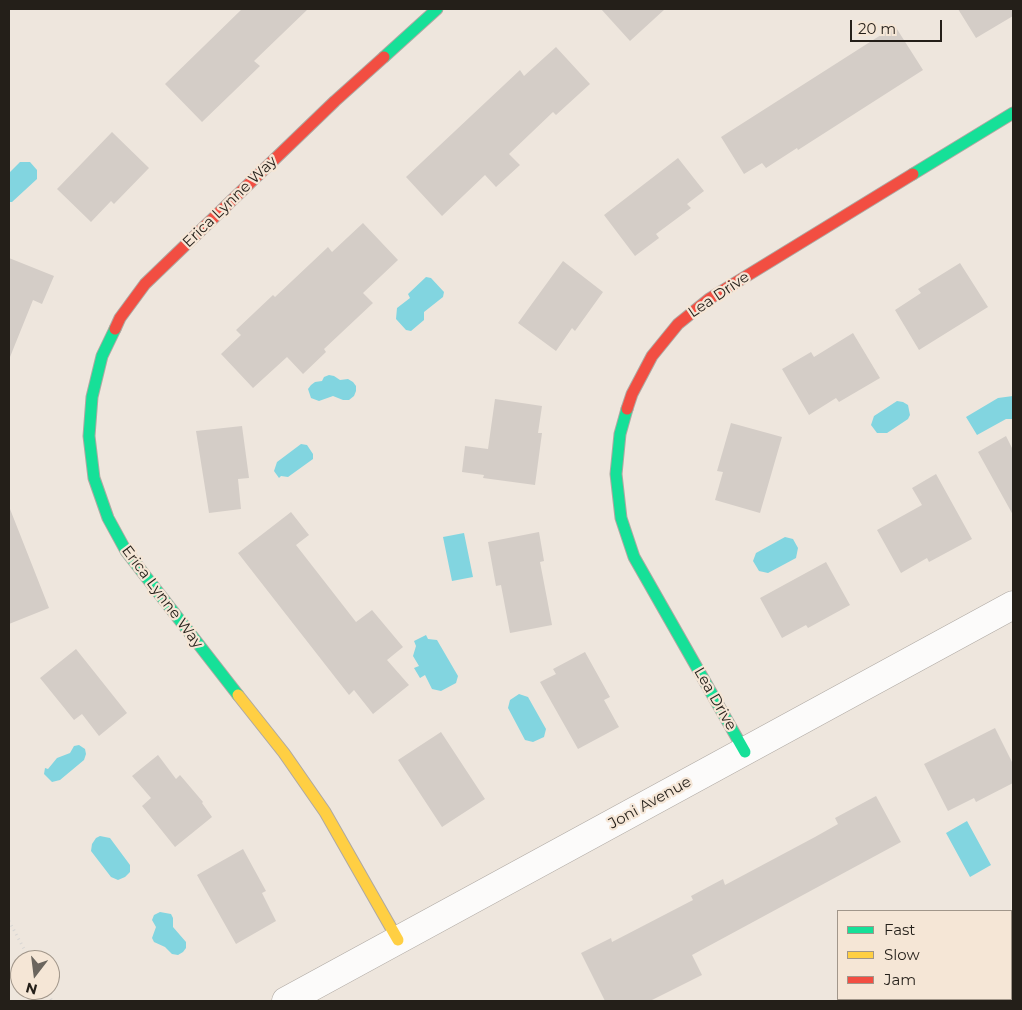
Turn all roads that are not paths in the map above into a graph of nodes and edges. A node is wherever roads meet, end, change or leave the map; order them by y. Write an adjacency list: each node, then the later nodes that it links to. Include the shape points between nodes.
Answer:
1 (437, 9): 5 (street, Erica Lynne Way, via 335,100 145,284 120,318 102,356 92,398 89,436 94,478 108,518 126,552 284,753 325,812)
2 (1013, 113): 4 (street, Lea Drive, via 709,298 678,324 662,343 632,394 620,434 616,474 621,518 634,556)
3 (1013, 604): 4 (street, Joni Avenue)
4 (745, 752): 5 (street, Joni Avenue)
5 (398, 940): 6 (street, Joni Avenue)
6 (286, 1001)

